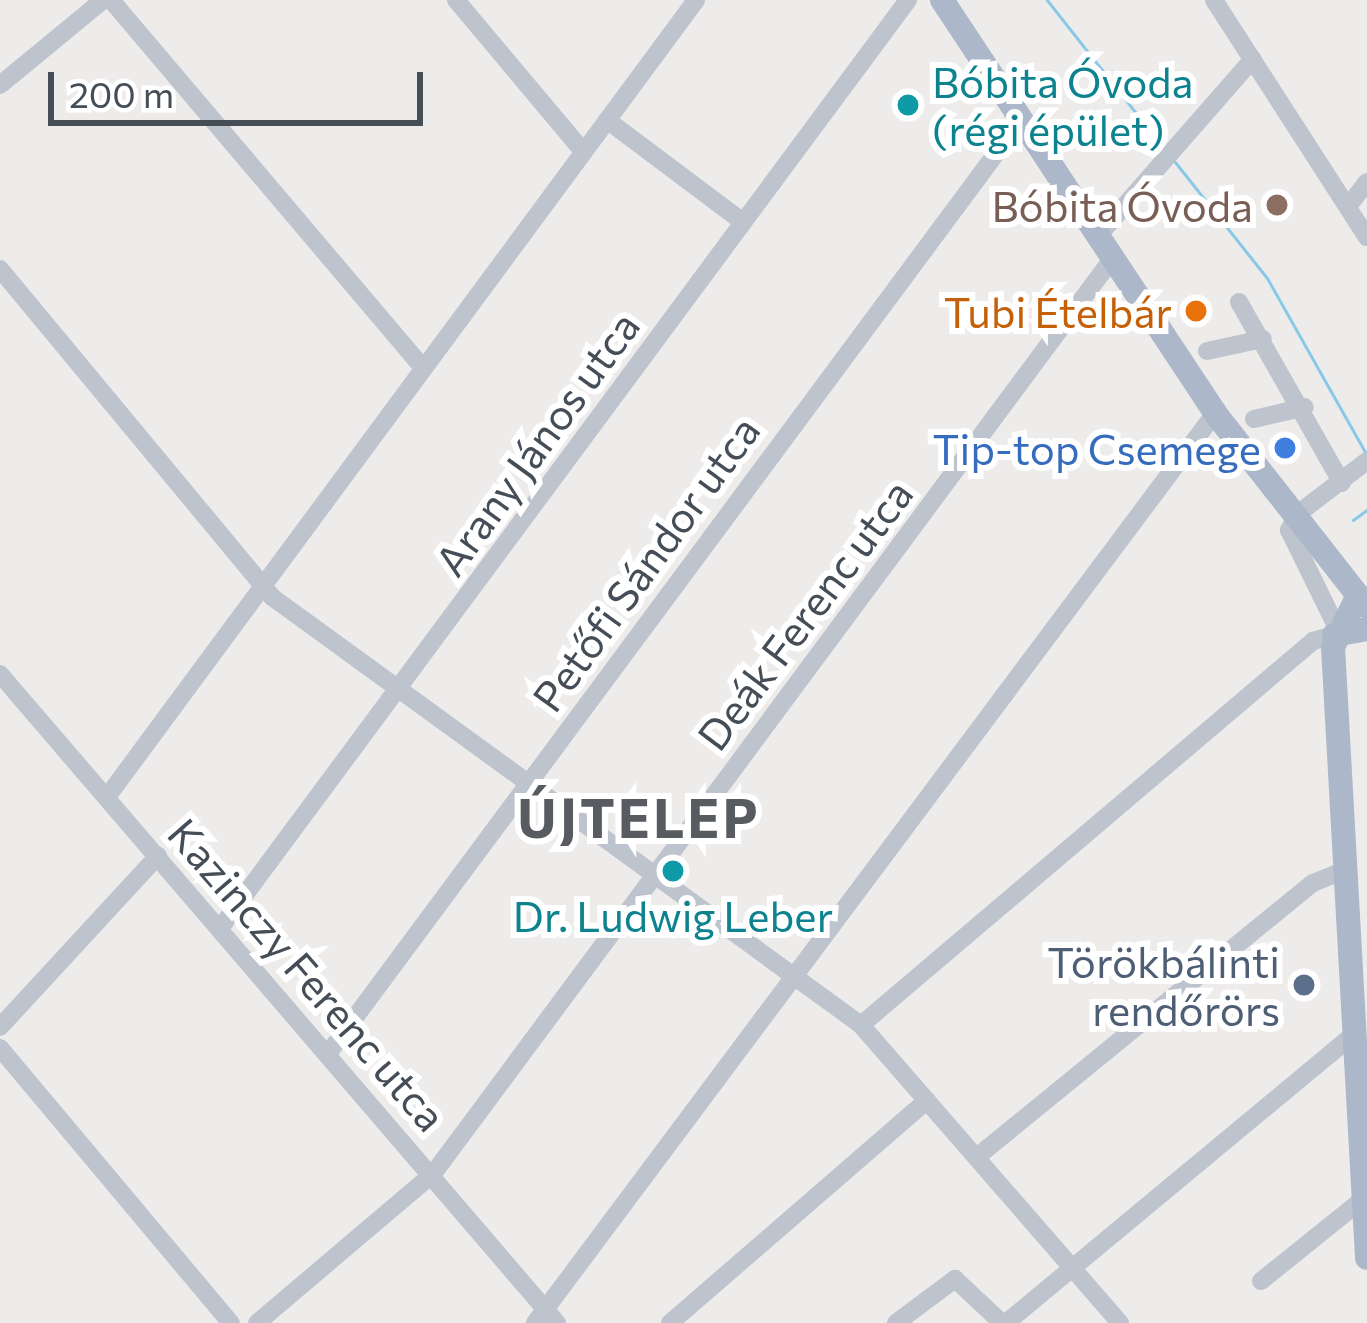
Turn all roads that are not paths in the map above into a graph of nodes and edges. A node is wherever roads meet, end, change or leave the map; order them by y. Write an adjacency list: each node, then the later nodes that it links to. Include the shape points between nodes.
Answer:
1 (107, 0): 8 (street); 22 (street)
2 (456, 0): 11 (street)
3 (696, 0): 9 (street)
4 (908, 0): 14 (street, Arany János utca)
5 (942, 0): 10 (main road)
6 (1214, 0): 7 (street)
7 (1253, 59): 13 (street); 15 (street, via 1166,169)
8 (0, 85)
9 (607, 120): 11 (street); 14 (street)
10 (1022, 120): 15 (main road); 35 (street, Petőfi Sándor utca)
11 (582, 149): 22 (street)
12 (1367, 182): 13 (street)
13 (1349, 205): 16 (street)
14 (743, 222): 34 (street, Arany János utca)
15 (1098, 236): 17 (main road)
16 (1367, 237)
17 (1112, 259): 24 (main road); 39 (street, Deák Ferenc utca)
18 (0, 269): 29 (street)
19 (1238, 302): 20 (street)
20 (1263, 339): 21 (street); 23 (street)
21 (1207, 351)
22 (423, 368): 29 (street)
23 (1305, 406): 25 (street); 27 (street)
24 (1215, 413): 28 (main road); 41 (street)
25 (1254, 419)
26 (1364, 464): 27 (street)
27 (1342, 483): 28 (street)
28 (1296, 516): 30 (main road); 32 (street, via 1289,530)
29 (265, 586): 34 (street); 36 (street)
30 (1363, 601): 32 (main road)
31 (1367, 629): 32 (main road)
32 (1335, 630): 38 (main road); 43 (street)
33 (0, 674): 36 (street, Kazinczy Ferenc utca)
34 (397, 692): 35 (street); 40 (street, Arany János utca)
35 (527, 784): 39 (street); 47 (street, Petőfi Sándor utca)
36 (107, 797): 37 (street, Kazinczy Ferenc utca)
37 (158, 856): 40 (street, Kazinczy Ferenc utca); 44 (street)
38 (1346, 870): 42 (main road); 49 (street, via 1313,883)
39 (655, 876): 41 (street); 50 (street, Deák Ferenc utca)
40 (221, 927): 47 (street, Kazinczy Ferenc utca)
41 (797, 977): 43 (street); 55 (street)
42 (1359, 989): 45 (main road)
43 (861, 1025): 48 (street)
44 (0, 1027)
45 (1354, 1034): 51 (main road); 53 (street)
46 (0, 1048): 56 (street)
47 (330, 1052): 50 (street, Kazinczy Ferenc utca)
48 (927, 1100): 49 (street); 58 (street)
49 (978, 1156): 53 (street)
50 (434, 1174): 55 (street, Kazinczy Ferenc utca); 57 (street, Deák Ferenc utca)
51 (1363, 1199): 52 (main road); 54 (street)
52 (1367, 1258)
53 (1071, 1267): 60 (street); 61 (street)
54 (1261, 1281)
55 (547, 1319)
56 (231, 1323)
57 (257, 1323)
58 (670, 1323)
59 (896, 1323): 60 (street, via 955,1279)
60 (1004, 1323)
61 (1120, 1323)

